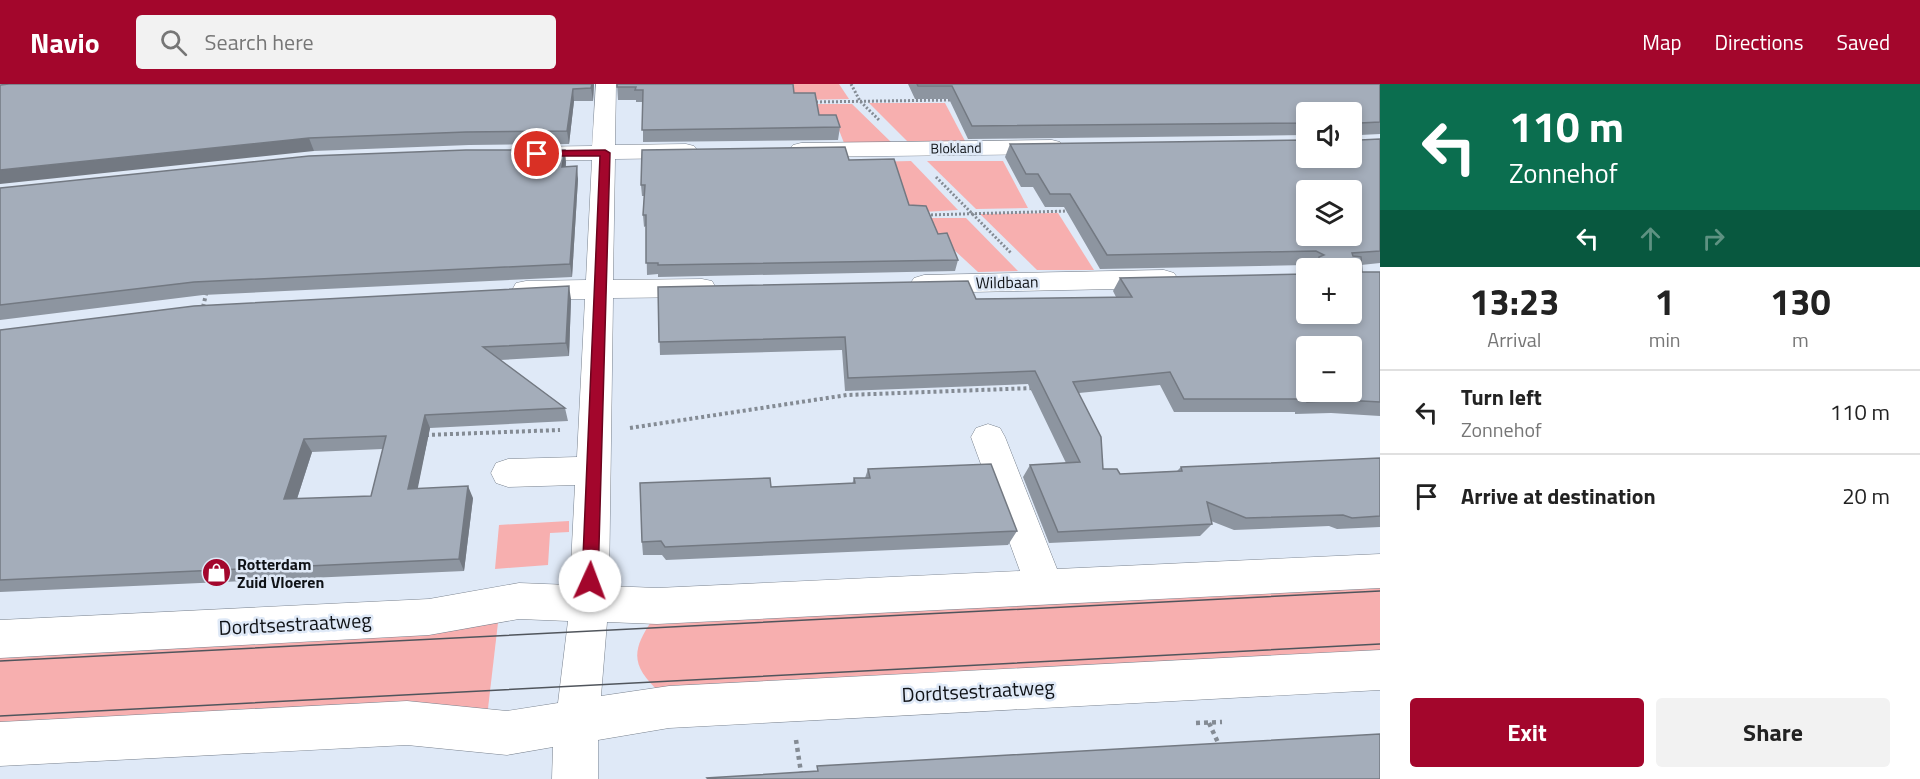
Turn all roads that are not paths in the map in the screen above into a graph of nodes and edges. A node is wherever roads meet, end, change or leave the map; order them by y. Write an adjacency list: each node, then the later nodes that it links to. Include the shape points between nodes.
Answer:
1 (606, 84): 5 (street)
2 (1071, 147): 3 (street, Blokland)
3 (778, 150)
4 (707, 151): 5 (street)
5 (605, 153): 6 (street); 10 (street)
6 (492, 154)
7 (1190, 278): 8 (street, Wildbaan)
8 (896, 284)
9 (729, 288): 10 (street)
10 (598, 290): 11 (street); 13 (street)
11 (497, 291)
12 (988, 437): 16 (street)
13 (595, 471): 14 (street); 17 (street)
14 (508, 473)
15 (1380, 571): 16 (street, Dordtsestraatweg)
16 (1045, 587): 17 (street, Dordtsestraatweg, via 657,606)
17 (589, 603): 18 (street, Dordtsestraatweg, via 519,601 429,617); 21 (street)
18 (0, 639)
19 (1380, 670): 21 (street, Dordtsestraatweg, via 669,707)
20 (0, 744): 21 (street, Dordtsestraatweg, via 407,723 507,733)
21 (576, 750)

